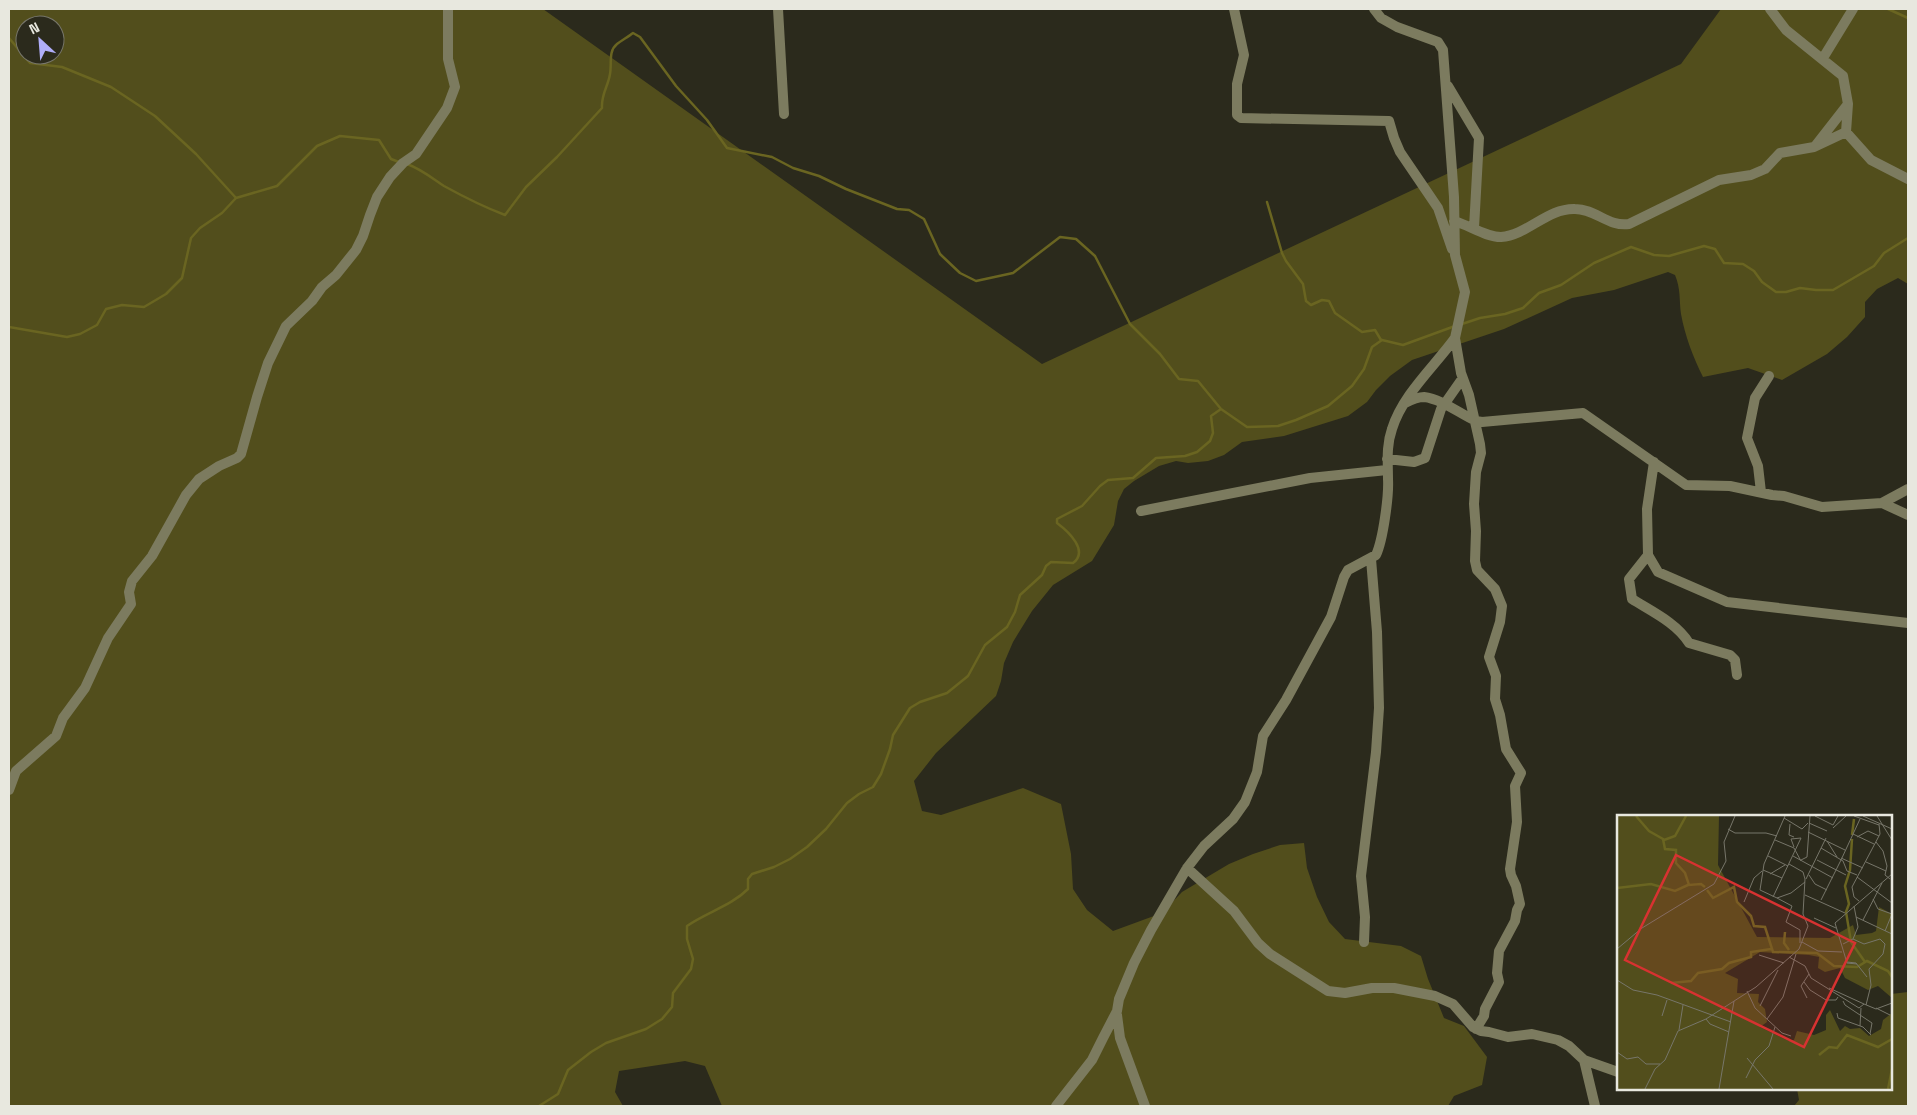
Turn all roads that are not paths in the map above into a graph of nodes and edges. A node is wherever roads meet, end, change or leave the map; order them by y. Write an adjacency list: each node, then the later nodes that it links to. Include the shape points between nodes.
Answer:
1 (448, 9): 35 (street, via 448,59 456,87 447,108 416,154 390,177 356,250 286,326 256,397 241,454 199,479 186,495 152,556 132,581 131,604 108,638 86,688 63,718 56,736 16,771)
2 (778, 9): 10 (street)
3 (1234, 9): 16 (street, via 1244,55 1236,84 1237,115 1244,118 1389,121 1400,152 1438,208)
4 (1374, 9): 8 (street, via 1381,18 1397,27 1442,45)
5 (1770, 9): 7 (street, via 1786,30)
6 (1853, 9): 7 (street)
7 (1823, 58): 9 (street, via 1844,76)
8 (1446, 84): 14 (street); 15 (street, via 1479,138)
9 (1848, 104): 11 (street); 12 (street)
10 (784, 114)
11 (1846, 132): 12 (street); 13 (street, via 1871,160)
12 (1814, 147): 15 (street, via 1780,153 1765,169 1751,175 1719,180 1629,224 1618,225 1589,211 1573,208 1510,235 1499,237)
13 (1908, 179)
14 (1454, 221): 15 (street); 16 (street)
15 (1474, 228)
16 (1455, 255): 17 (street, via 1465,292)
17 (1455, 338): 19 (street); 20 (street)
18 (1769, 376): 27 (street, via 1755,398 1747,438 1758,466)
19 (1462, 379): 21 (street); 22 (street)
20 (1404, 403): 21 (street, via 1422,397); 23 (street, via 1391,430)
21 (1443, 404): 22 (street); 23 (street, via 1425,458 1414,462)
22 (1476, 421): 24 (street, via 1584,413); 39 (street, via 1481,453 1474,497 1475,561 1477,570 1495,589 1502,606 1489,657 1496,676 1494,699 1506,749 1521,773 1515,786 1518,822 1510,869 1520,904 1515,921 1499,950 1499,982)
23 (1387, 459): 25 (street)
24 (1654, 462): 27 (street, via 1686,485 1730,486); 31 (street, via 1647,509)
25 (1387, 470): 29 (street, via 1310,478); 32 (street, via 1388,488 1380,544)
26 (1908, 489): 28 (street)
27 (1761, 492): 28 (street, via 1822,507)
28 (1882, 503): 30 (street)
29 (1141, 511)
30 (1908, 515)
31 (1648, 555): 33 (street, via 1658,572 1727,602); 34 (street, via 1629,579 1632,599 1683,634 1689,643 1730,655 1735,660)
32 (1371, 559): 36 (street, via 1348,570 1344,577 1331,617 1263,736 1258,772 1238,814 1204,846); 37 (street, via 1379,708 1361,876)
33 (1908, 623)
34 (1738, 675)
35 (9, 790)
36 (1187, 868): 38 (street, via 1134,963 1118,999); 39 (street, via 1234,911 1270,954 1322,988 1345,993 1394,988 1435,996 1452,1004)
37 (1364, 942)
38 (1117, 1011): 42 (street, via 1092,1060); 43 (street, via 1120,1038)
39 (1476, 1029): 40 (street, via 1508,1037 1532,1034 1558,1040)
40 (1584, 1060): 41 (street); 44 (street)
41 (1617, 1072)
42 (1056, 1106)
43 (1145, 1106)
44 (1595, 1106)

